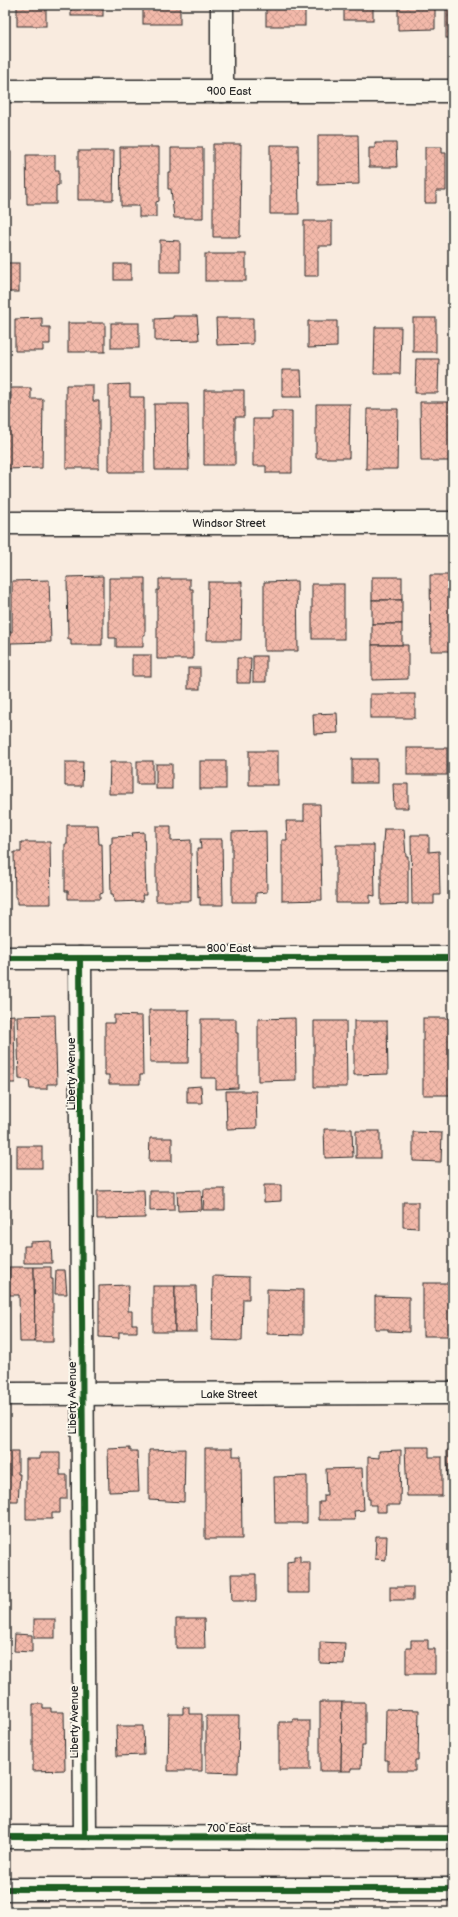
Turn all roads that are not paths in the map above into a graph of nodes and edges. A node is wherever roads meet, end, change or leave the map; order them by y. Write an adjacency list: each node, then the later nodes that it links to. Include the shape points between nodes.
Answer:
1 (222, 5): 3 (street)
2 (5, 91): 3 (street, 900 East)
3 (222, 91): 4 (street, 900 East)
4 (453, 91)
5 (5, 523): 6 (street, Windsor Street)
6 (453, 523)
7 (5, 958): 8 (street, 800 East)
8 (80, 958): 9 (street, 800 East); 12 (street, Liberty Avenue)
9 (453, 958)
10 (453, 1393): 12 (street, Lake Street)
11 (5, 1394): 12 (street, Lake Street)
12 (83, 1394): 14 (street, Liberty Avenue)
13 (5, 1837): 14 (street, 700 East)
14 (85, 1837): 15 (street, 700 East)
15 (453, 1838)
16 (5, 1889): 17 (street)
17 (453, 1889)

